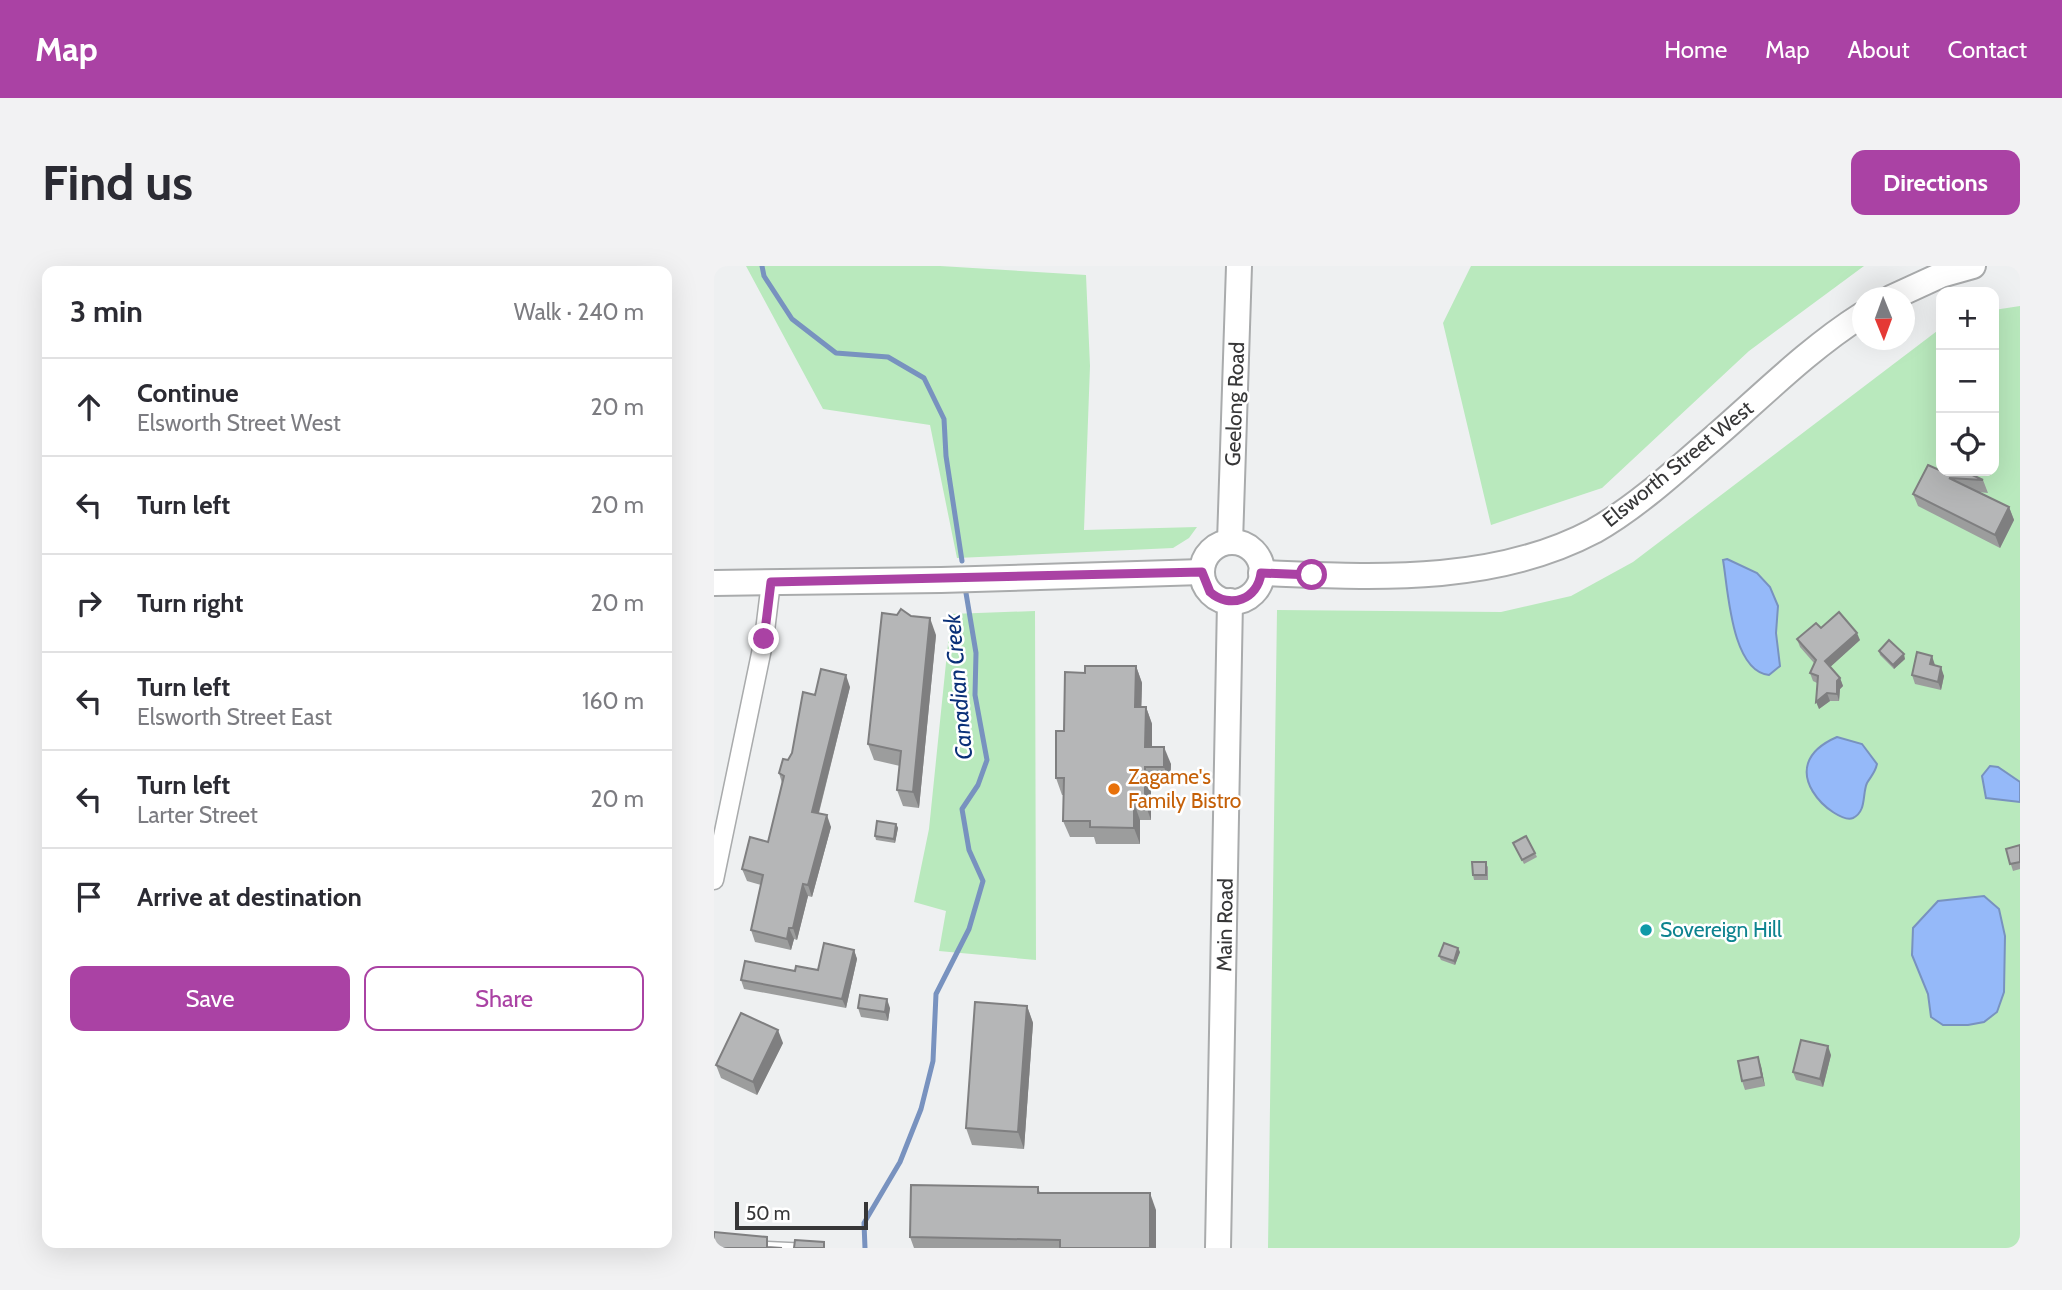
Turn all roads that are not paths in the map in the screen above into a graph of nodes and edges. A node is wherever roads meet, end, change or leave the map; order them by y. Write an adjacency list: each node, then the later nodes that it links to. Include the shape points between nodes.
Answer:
1 (1239, 266): 5 (street, Geelong Road)
2 (1973, 266): 3 (street)
3 (1915, 287)
4 (1852, 324): 7 (street, Elsworth Street West, via 1623,512 1569,543 1512,563 1464,572)
5 (1230, 542): 6 (street, via 1208,554); 7 (street, via 1252,551)
6 (1202, 572): 8 (street); 10 (street, via 1210,592)
7 (1261, 573): 10 (street, via 1252,594)
8 (771, 582): 9 (street); 11 (street, via 764,639)
9 (714, 583)
10 (1230, 601): 14 (street, Main Road)
11 (714, 880)
12 (743, 1245): 13 (lane)
13 (799, 1248)
14 (1218, 1248)

